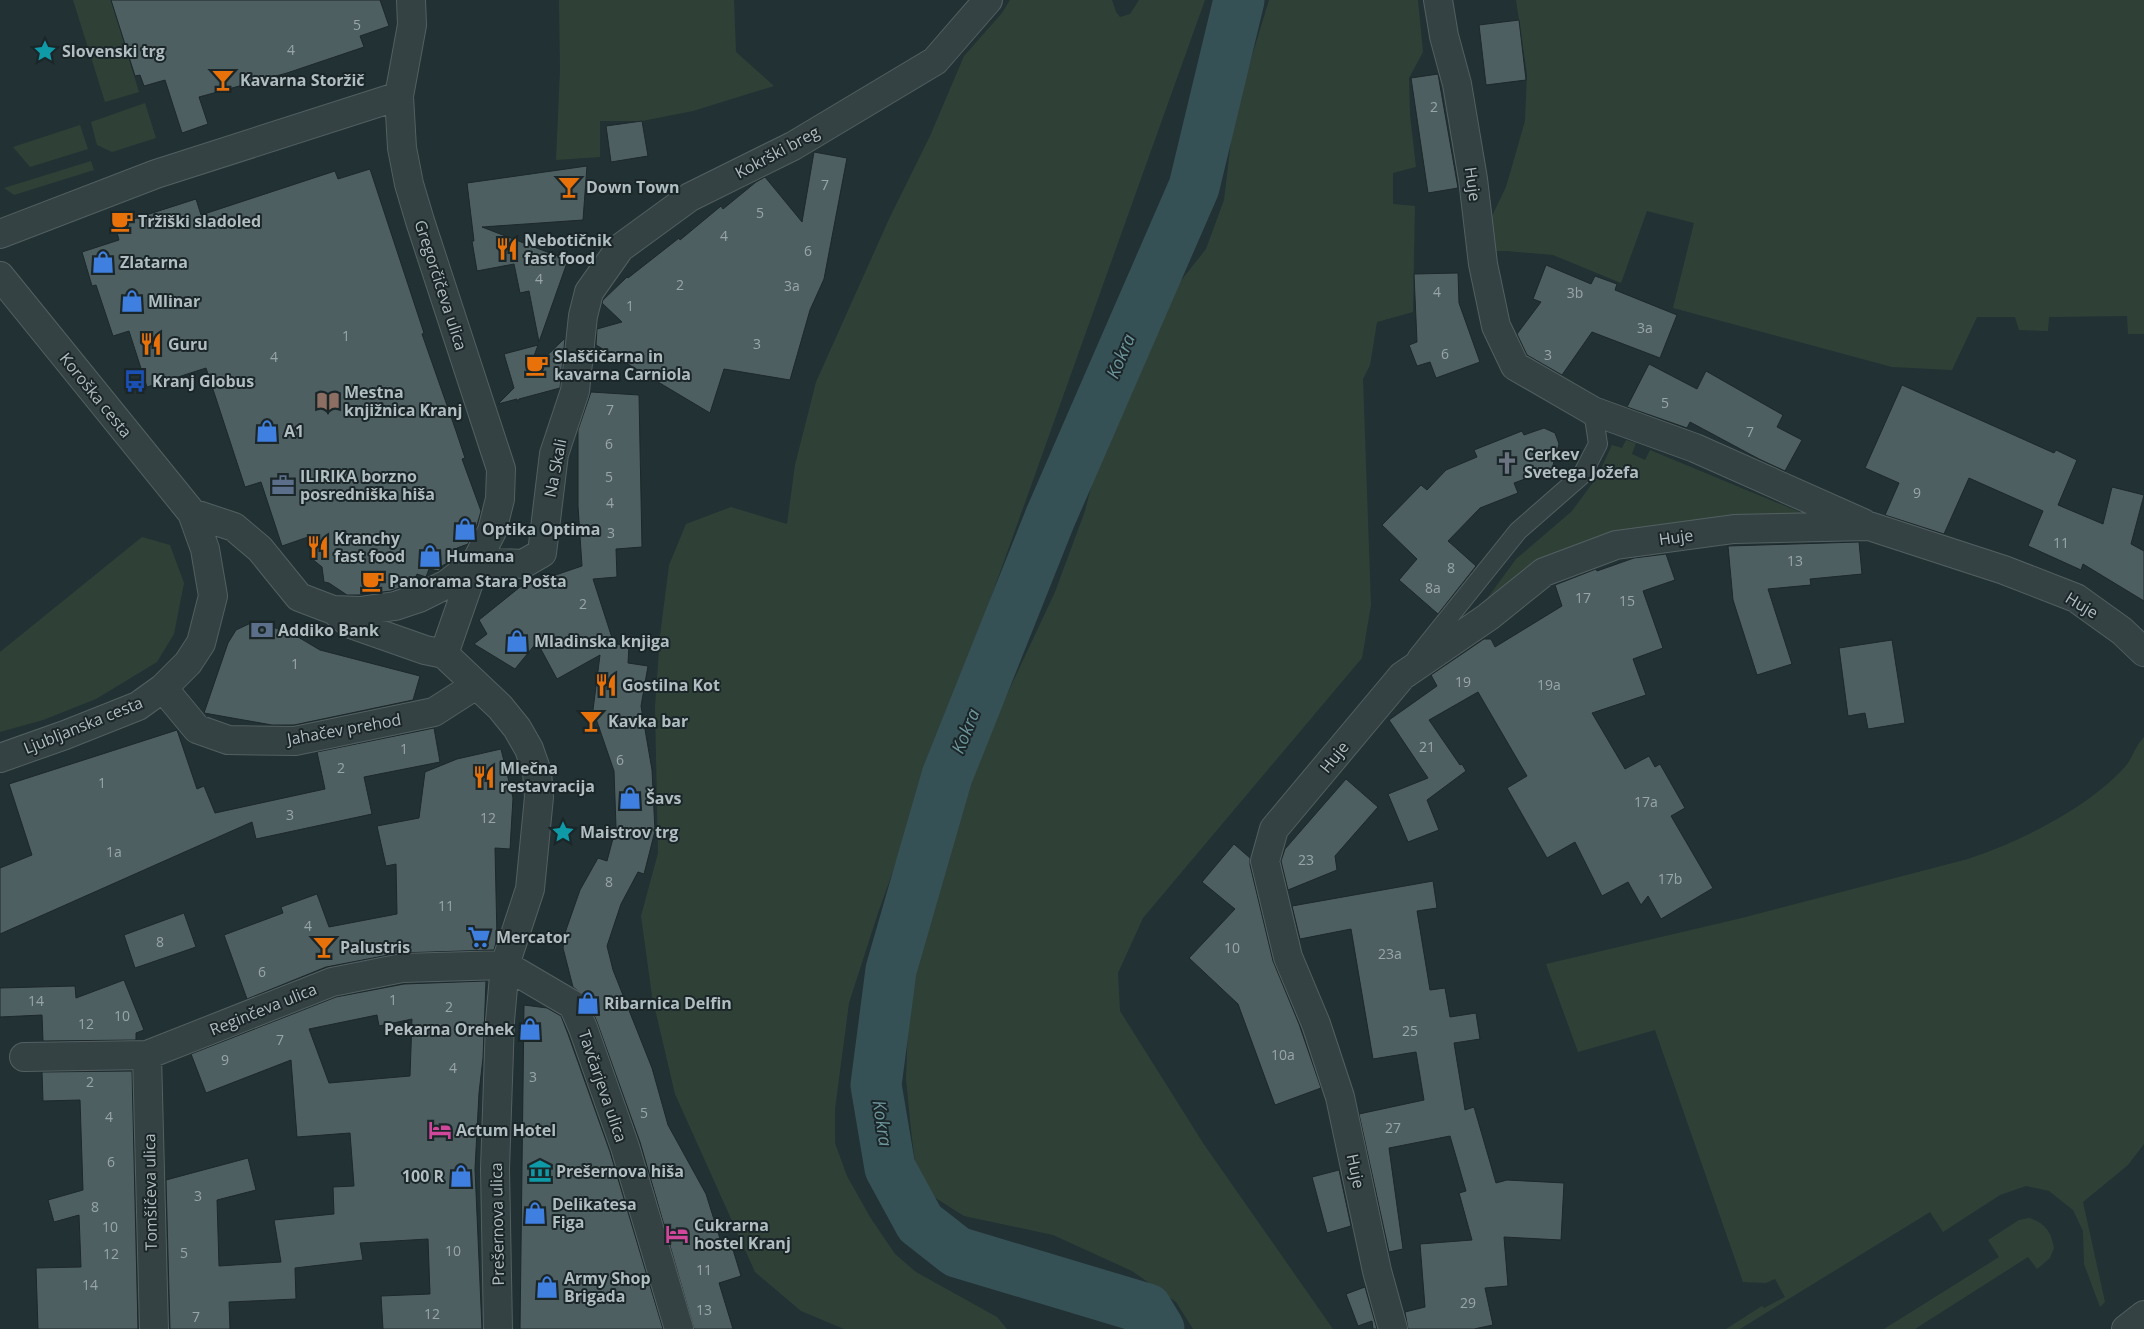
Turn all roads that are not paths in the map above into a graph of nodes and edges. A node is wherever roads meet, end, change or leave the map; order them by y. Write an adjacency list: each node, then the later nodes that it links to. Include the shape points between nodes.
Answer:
1 (411, 0): 4 (street, Gregorčičeva ulica, via 412,25)
2 (988, 0): 7 (street, Kokrški breg, via 935,61 793,146 690,197 620,248 588,292)
3 (1438, 0): 8 (street, Huje, via 1457,84 1483,264 1496,326 1515,366)
4 (399, 96): 5 (street, via 156,174); 11 (street, Gregorčičeva ulica, via 402,148 409,184 501,469 500,499 492,532)
5 (0, 234)
6 (0, 276): 9 (street, Koroška cesta)
7 (583, 316): 11 (street, Na Skali, via 575,390 554,454 542,553 523,564)
8 (1593, 411): 10 (street, Huje, via 1695,448); 15 (lane, via 1598,444 1582,475 1518,531)
9 (192, 513): 12 (street, via 234,527 260,549 299,598); 17 (street, Koroška cesta, via 205,549 213,596 201,642 188,663)
10 (1869, 526): 13 (street, Huje, via 2004,570 2076,598 2122,631); 15 (street, Huje, via 1734,529 1616,546 1544,572 1488,617)
11 (476, 562): 12 (street, via 447,584 411,601 360,611); 14 (street)
12 (333, 610): 14 (street, via 351,624)
13 (2144, 652)
14 (444, 654): 16 (street)
15 (1402, 676): 26 (street, Huje, via 1274,829 1265,861 1288,957 1316,1024 1340,1097 1377,1271)
16 (476, 684): 17 (street, Jahačev prehod, via 434,712 295,741 228,740 197,729); 19 (street, via 517,728 530,749 538,780 530,889)
17 (163, 688): 18 (street, Ljubljanska cesta, via 138,706)
18 (0, 758)
19 (505, 965): 20 (street, Reginčeva ulica, via 402,968 332,982); 24 (street, Prešernova ulica, via 495,1169); 25 (street, Tavčarjeva ulica, via 572,1005 580,1020 625,1147)
20 (147, 1055): 21 (street, Reginčeva ulica); 23 (street, Tomšičeva ulica)
21 (24, 1056)
22 (2144, 1315): 27 (street)
23 (154, 1329)
24 (498, 1329)
25 (679, 1329)
26 (1393, 1329)
27 (2126, 1329)

